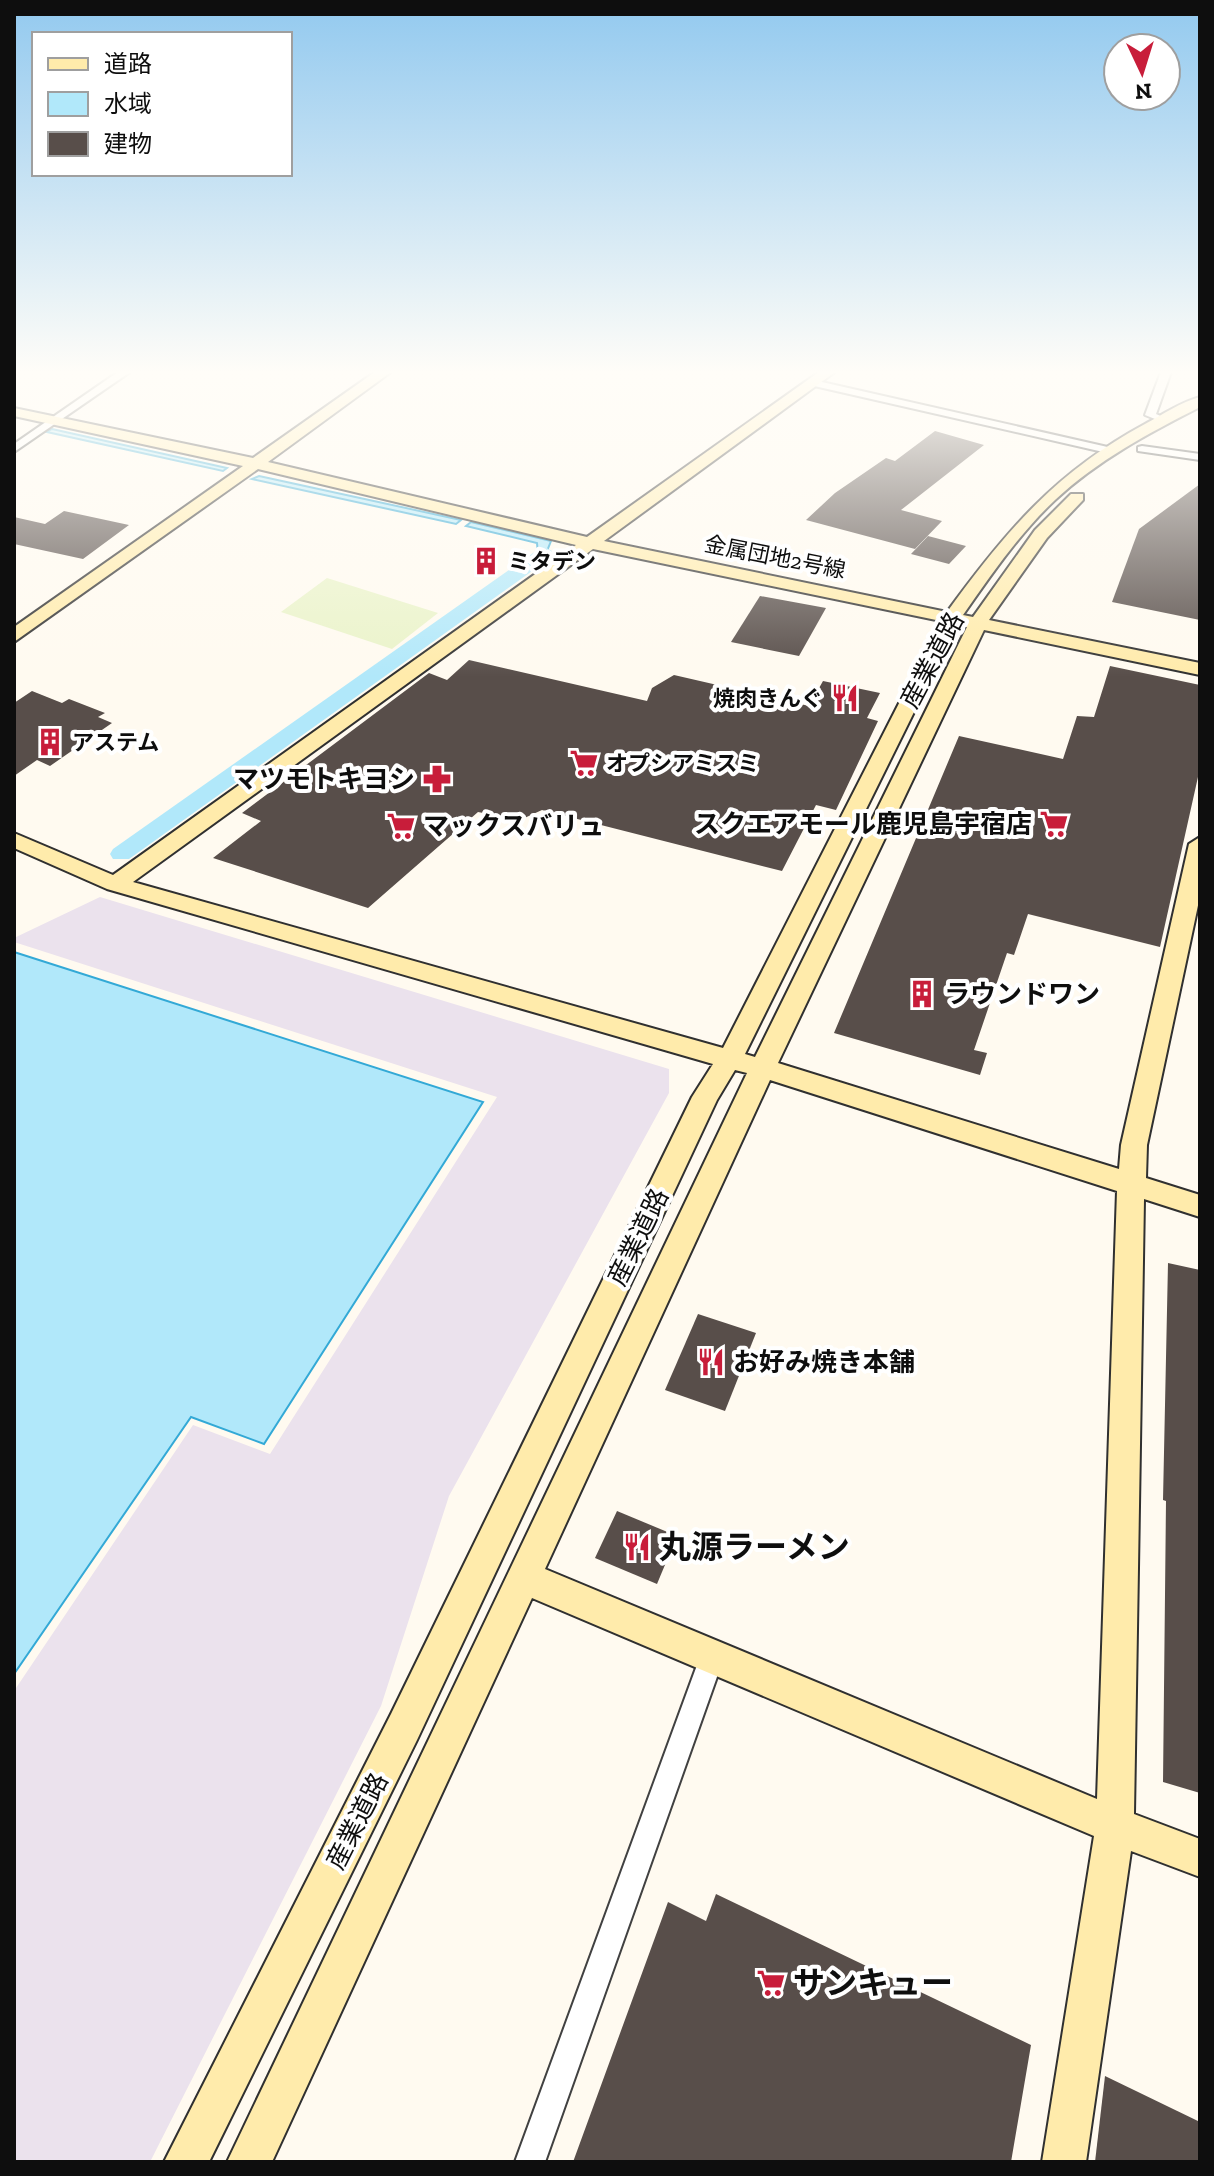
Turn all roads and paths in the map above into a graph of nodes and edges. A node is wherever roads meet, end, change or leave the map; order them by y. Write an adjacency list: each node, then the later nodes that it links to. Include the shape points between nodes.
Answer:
1 (244, 474): 9 (street)
2 (298, 474): 6 (street, 金属団地2号線)
3 (687, 474): 6 (street)
4 (1082, 474): 7 (street, 産業道路, via 1049,498 990,564)
5 (1107, 474): 8 (street, 産業道路, via 1041,534)
6 (592, 542): 7 (street, 金属団地2号線); 13 (street)
7 (952, 617): 8 (street, 金属団地2号線); 14 (street, 産業道路)
8 (978, 623): 10 (street, 金属団地2号線); 15 (street, 産業道路)
9 (14, 636)
10 (1200, 669)
11 (14, 840): 13 (street)
12 (1200, 844): 16 (street, via 1134,1145)
13 (115, 884): 14 (street)
14 (729, 1060): 15 (street); 22 (street, 産業道路, via 705,1097 404,1727)
15 (762, 1069): 16 (street); 18 (street, 産業道路)
16 (1132, 1185): 17 (street); 20 (street)
17 (1200, 1206)
18 (523, 1577): 19 (street); 23 (street, 産業道路)
19 (712, 1657): 20 (street); 24 (street)
20 (1115, 1826): 21 (street); 25 (street)
21 (1200, 1858)
22 (186, 2162)
23 (249, 2162)
24 (530, 2162)
25 (1064, 2162)

